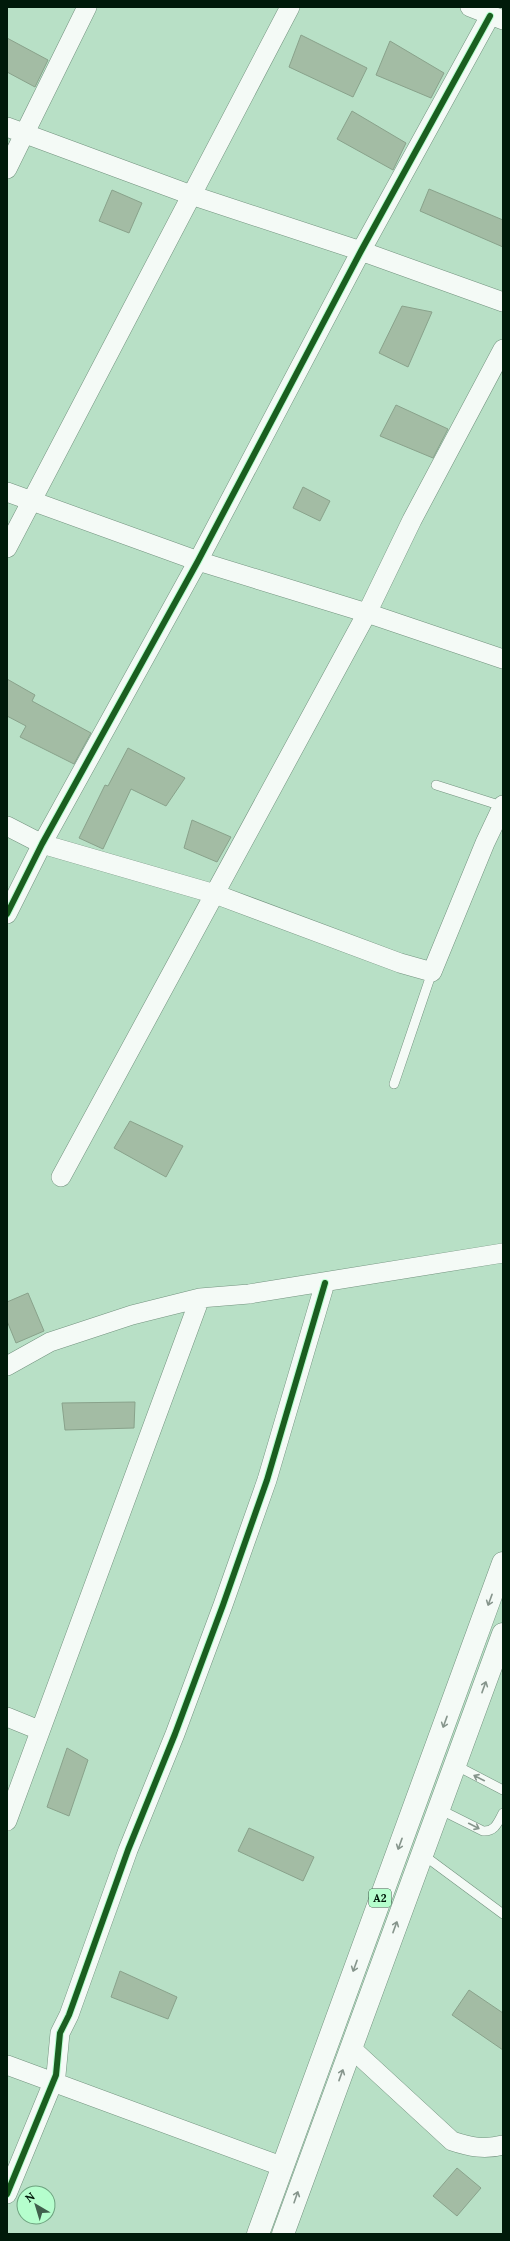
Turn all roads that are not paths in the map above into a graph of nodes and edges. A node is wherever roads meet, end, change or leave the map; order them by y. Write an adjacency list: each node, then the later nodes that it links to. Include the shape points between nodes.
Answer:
1 (88, 7): 5 (street)
2 (290, 7): 7 (street)
3 (470, 7): 4 (street)
4 (496, 18): 8 (street)
5 (16, 130): 6 (street); 7 (street)
6 (7, 170)
7 (191, 195): 8 (street); 12 (street)
8 (361, 251): 9 (street); 14 (street)
9 (503, 302)
10 (503, 349): 15 (street, via 412,520)
11 (7, 492): 12 (street)
12 (33, 500): 13 (street); 14 (street)
13 (7, 548)
14 (198, 561): 15 (street); 20 (street)
15 (367, 613): 16 (street); 21 (street)
16 (503, 659)
17 (436, 785): 18 (lane)
18 (503, 806): 23 (street)
19 (7, 826): 20 (street)
20 (42, 844): 21 (street); 22 (street)
21 (215, 894): 23 (street, via 400,963); 25 (street)
22 (7, 914)
23 (432, 972): 24 (lane)
24 (394, 1084)
25 (61, 1177)
26 (503, 1254): 27 (street)
27 (325, 1283): 28 (street); 44 (street, via 267,1480 224,1605 60,2033)
28 (200, 1298): 29 (street, via 132,1315 50,1342); 34 (street)
29 (7, 1366)
30 (503, 1563): 46 (highway, A2, one-way to 46)
31 (503, 1634): 32 (highway, A2)
32 (499, 1659): 35 (highway, A2, one-way to 32)
33 (7, 1717): 34 (street)
34 (39, 1730): 39 (street)
35 (455, 1765): 36 (lane, one-way to 35); 37 (highway, A2)
36 (503, 1790)
37 (439, 1809): 38 (lane, one-way to 38, via 483,1831 496,1826); 40 (highway, A2)
38 (503, 1813)
39 (7, 1821)
40 (422, 1854): 41 (lane); 42 (highway, A2, one-way to 40)
41 (503, 1914)
42 (351, 2048): 45 (street, via 452,2141 472,2147 492,2148); 49 (highway, A2, one-way to 42)
43 (7, 2065): 44 (street)
44 (54, 2081): 46 (street); 47 (street)
45 (503, 2145)
46 (281, 2166): 48 (highway, A2)
47 (7, 2194)
48 (258, 2234)
49 (283, 2234)

